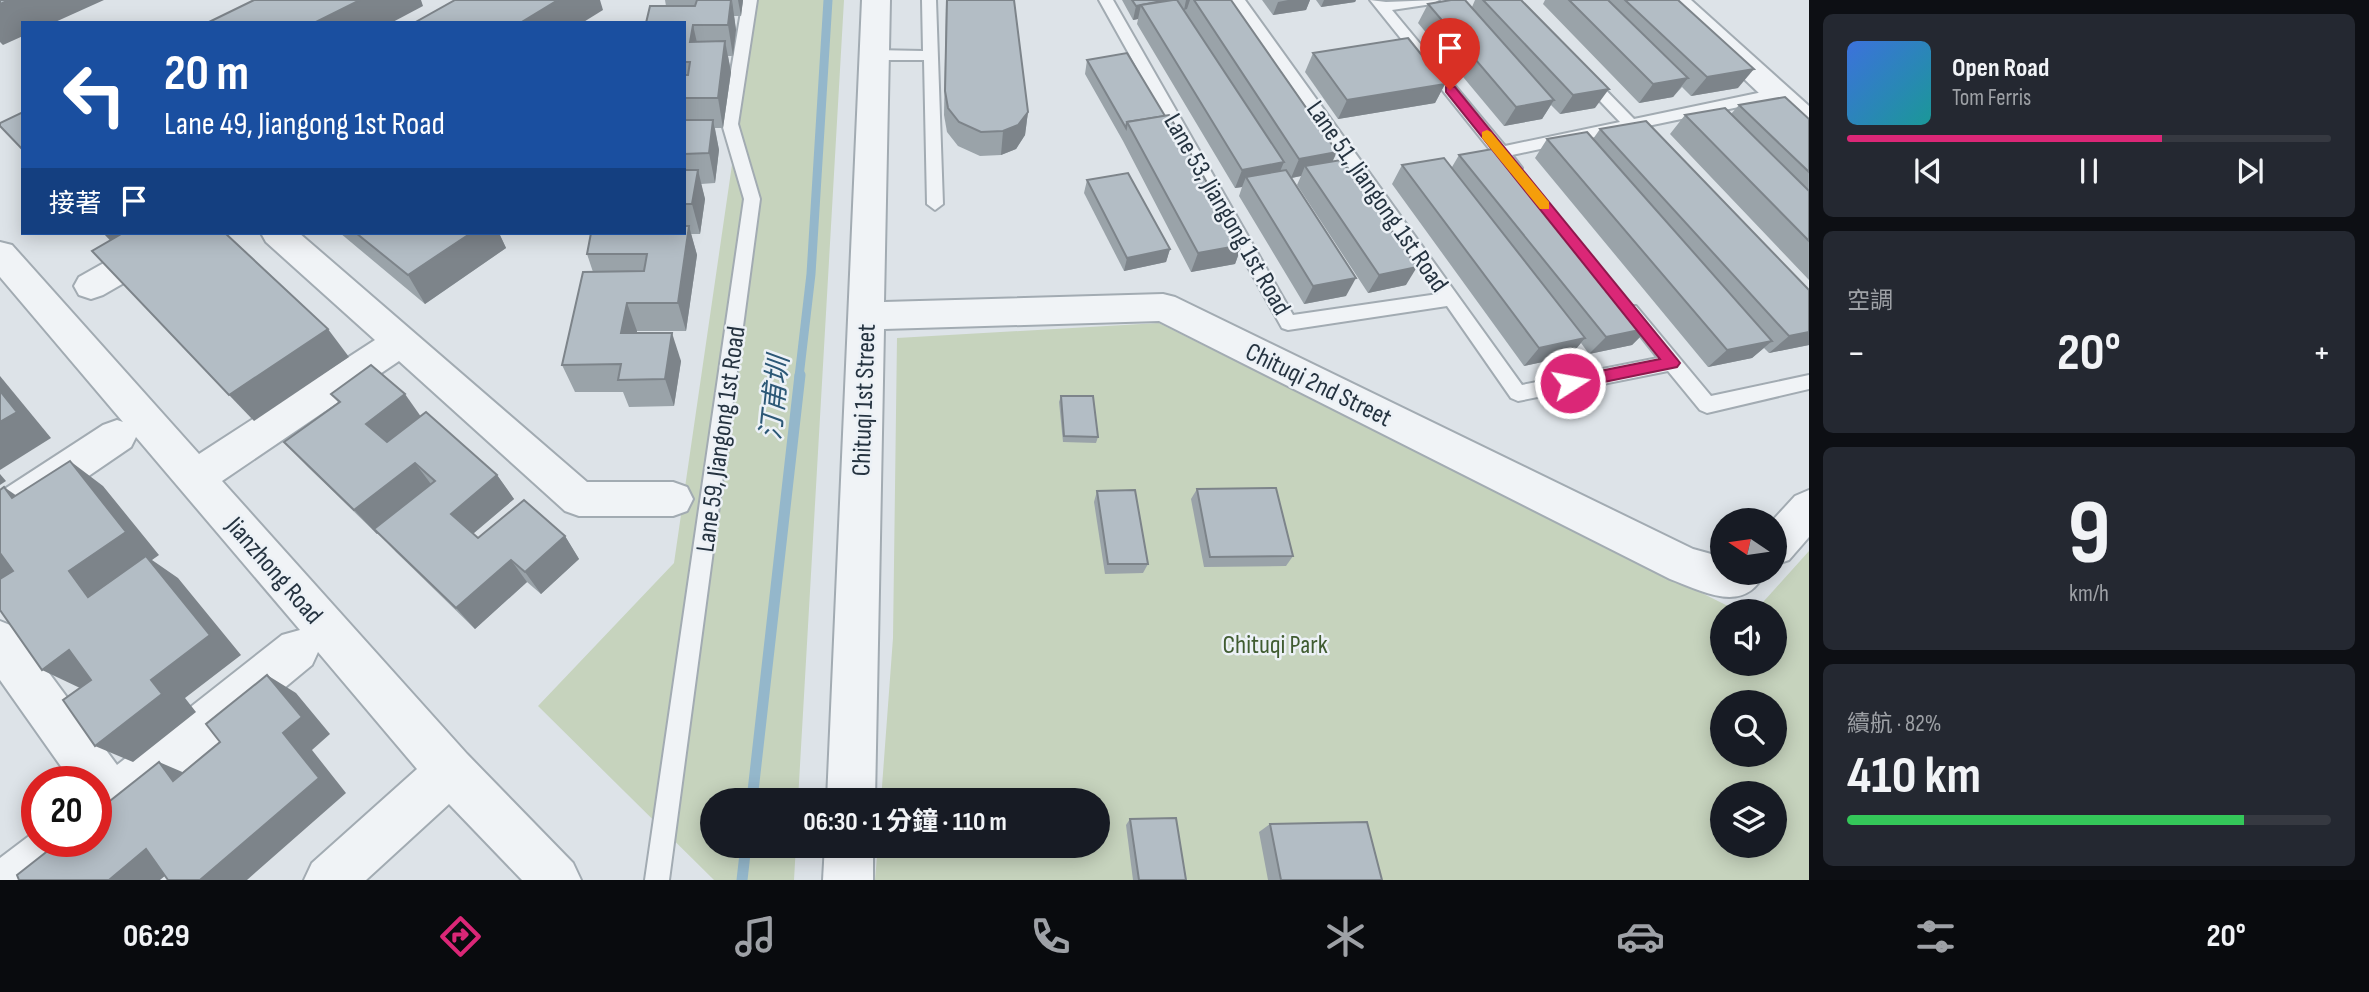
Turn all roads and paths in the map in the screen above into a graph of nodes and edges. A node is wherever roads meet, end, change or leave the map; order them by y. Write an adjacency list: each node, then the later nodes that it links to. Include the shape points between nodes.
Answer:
1 (751, 0): 47 (lane, Lane 59, Jiangong 1st Road, via 730,124 752,199)
2 (876, 0): 9 (street, Chituqi 1st Street)
3 (929, 0): 10 (lane)
4 (1106, 0): 23 (lane, Lane 53, Jiangong 1st Road, via 1288,323)
5 (1238, 0): 23 (lane, Lane 51, Jiangong 1st Road)
6 (1432, 0): 8 (lane)
7 (1675, 0): 12 (street)
8 (1380, 3): 15 (lane)
9 (874, 55): 10 (lane); 25 (street, Chituqi 1st Street)
10 (929, 56): 18 (lane)
11 (1576, 67): 14 (lane)
12 (1777, 94): 13 (street); 14 (lane)
13 (1809, 123)
14 (1631, 125): 15 (lane); 16 (lane)
15 (1501, 152): 17 (lane)
16 (1659, 154)
17 (1527, 184)
18 (935, 204)
19 (180, 235): 22 (street)
20 (280, 235): 26 (street)
21 (0, 254): 30 (street, Jianzhong Road)
22 (91, 286)
23 (1452, 299): 27 (lane, Lane 51, Jiangong 1st Road, via 1518,393)
24 (1621, 300): 27 (lane)
25 (866, 316): 35 (street, Chituqi 2nd Street, via 1163,307 1685,566); 40 (street, Chituqi 1st Street)
26 (400, 342): 30 (street); 31 (street, via 579,499)
27 (1672, 363): 28 (lane, via 1707,405)
28 (1809, 382)
29 (117, 436): 33 (street)
30 (195, 478): 39 (street, Jianzhong Road)
31 (673, 499)
32 (1809, 508): 34 (street)
33 (0, 514)
34 (1787, 533)
35 (1710, 573)
36 (0, 642): 38 (street)
37 (297, 650): 41 (street)
38 (81, 766)
39 (450, 771): 45 (street); 46 (street, Jianzhong Road)
40 (850, 788)
41 (112, 800)
42 (41, 857): 44 (street)
43 (849, 858): 48 (street)
44 (12, 880)
45 (329, 880)
46 (555, 880)
47 (657, 880)
48 (848, 880)

